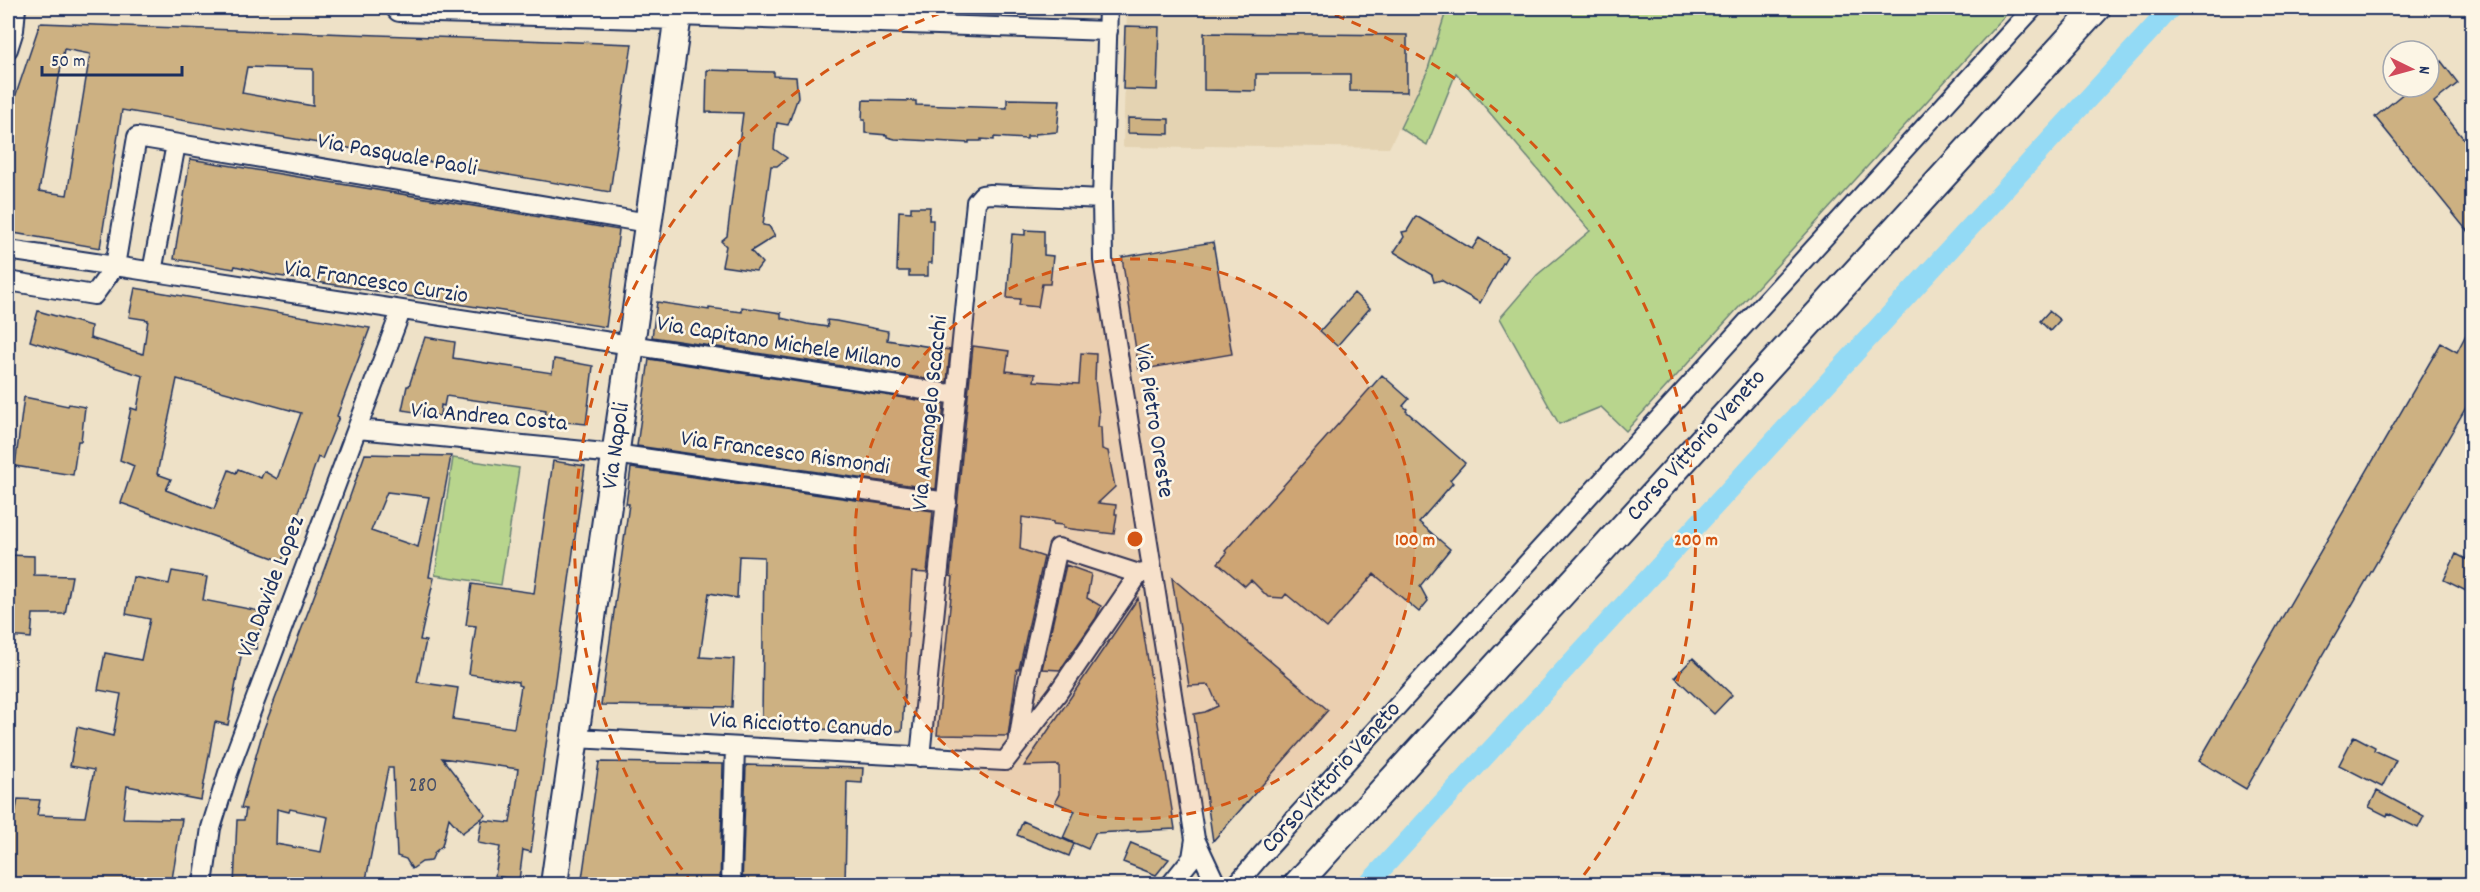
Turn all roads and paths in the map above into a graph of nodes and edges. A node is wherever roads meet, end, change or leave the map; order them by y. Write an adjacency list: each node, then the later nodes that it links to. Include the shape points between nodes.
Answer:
1 (16, 8): 9 (street)
2 (400, 8): 6 (main road)
3 (1108, 8): 8 (street, Via Pietro Oreste)
4 (2033, 8): 34 (street, Corso Vittorio Veneto)
5 (2097, 8): 35 (main road, Corso Vittorio Veneto)
6 (613, 11): 7 (main road)
7 (678, 12): 8 (street); 12 (main road, Via Napoli)
8 (1108, 31): 11 (street, Via Pietro Oreste)
9 (8, 49)
10 (176, 144): 12 (street, Via Pasquale Paoli); 14 (street, Via Pasquale Paoli, via 137,137); 15 (street)
11 (1102, 199): 19 (street, Via Arcangelo Scacchi, via 990,194 982,195 976,202); 23 (street, Via Pietro Oreste, via 1103,260)
12 (648, 223): 18 (main road, Via Napoli)
13 (8, 250): 14 (street, Via Francesco Curzio)
14 (115, 266): 15 (street, Via Francesco Curzio); 16 (street, via 93,296)
15 (152, 272): 17 (street, Via Francesco Curzio)
16 (8, 280)
17 (401, 311): 18 (street, Via Francesco Curzio); 20 (street, Via Davide Lopez)
18 (631, 346): 19 (street, Via Capitano Michele Milano); 21 (main road, Via Napoli)
19 (957, 395): 22 (street, Via Arcangelo Scacchi)
20 (358, 429): 21 (street, Via Andrea Costa); 29 (street, Via Davide Lopez, via 228,773 211,828)
21 (615, 454): 22 (street, Via Francesco Rismondi); 24 (main road, Via Napoli)
22 (947, 502): 27 (street, Via Arcangelo Scacchi)
23 (1146, 573): 25 (street); 25 (street, via 1058,548 1026,691); 28 (street, Via Pietro Oreste)
24 (575, 738): 26 (street, Via Ricciotto Canudo); 30 (main road, Via Napoli)
25 (1018, 746): 27 (street, Via Ricciotto Canudo, via 1005,761)
26 (735, 747): 27 (street, Via Ricciotto Canudo); 31 (street)
27 (920, 757)
28 (1195, 839): 32 (street, Via Pietro Oreste, via 1192,858); 33 (street, Via Pietro Oreste)
29 (203, 885)
30 (554, 885)
31 (731, 885)
32 (1171, 885)
33 (1216, 885)
34 (1237, 885)
35 (1297, 885)

